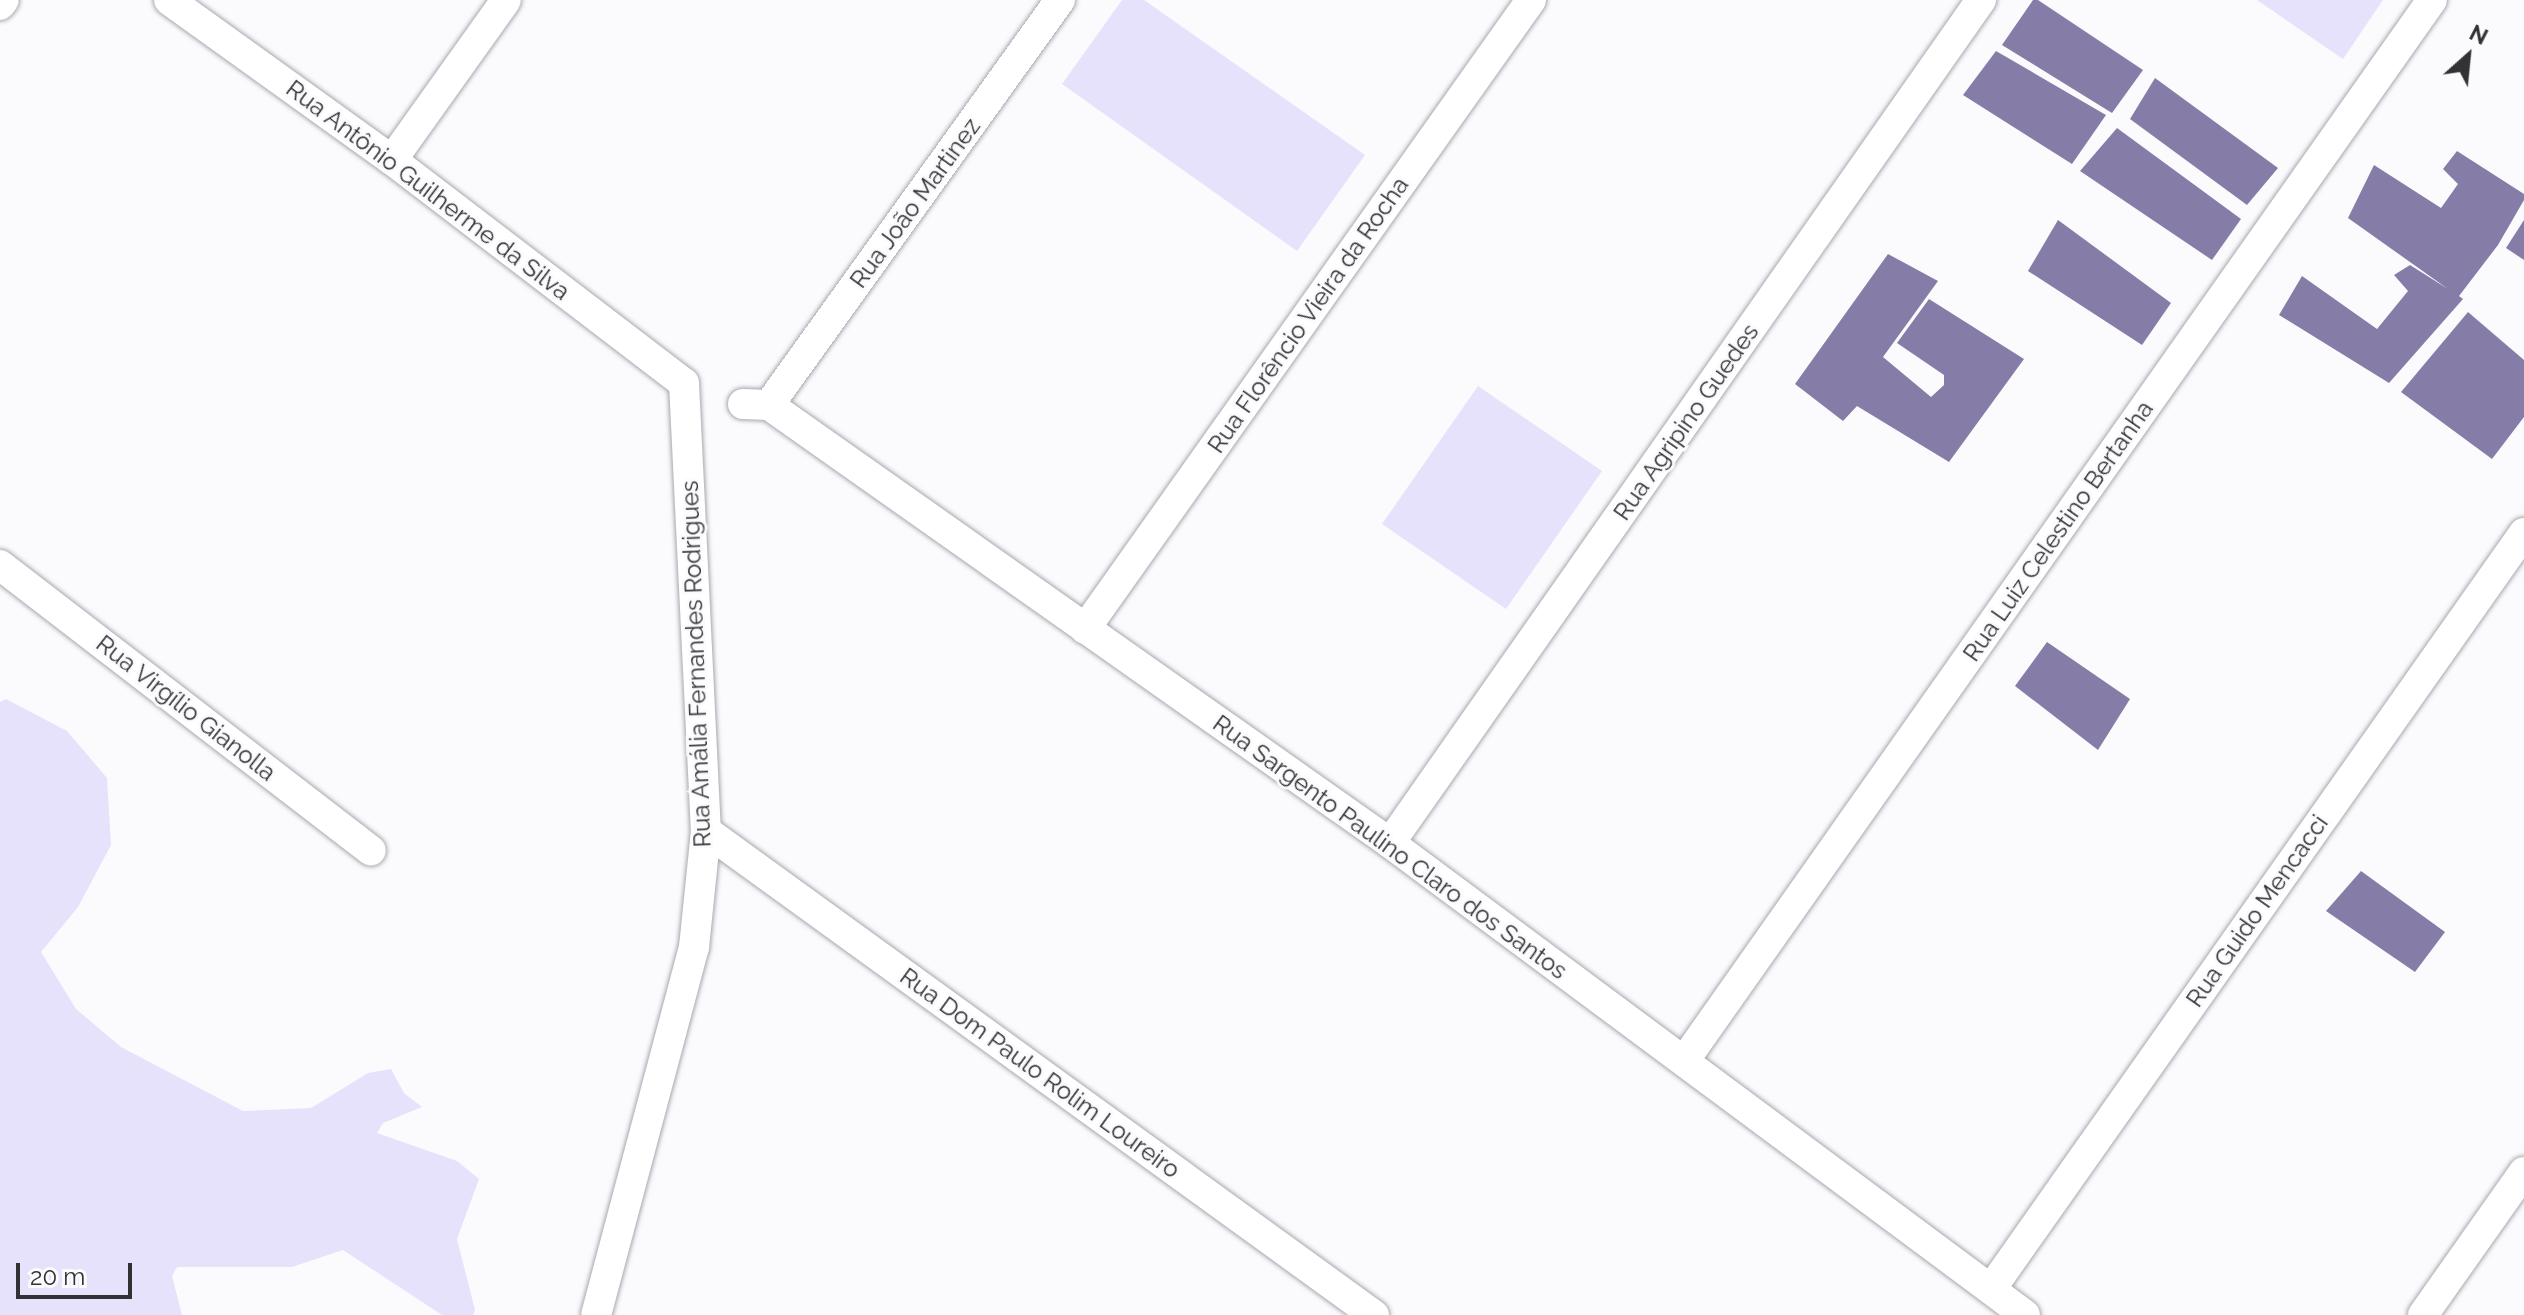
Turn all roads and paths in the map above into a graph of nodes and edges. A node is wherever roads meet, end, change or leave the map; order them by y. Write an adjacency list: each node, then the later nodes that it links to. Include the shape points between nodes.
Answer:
1 (4, 0): 8 (street)
2 (169, 0): 9 (street, Rua Antônio Guilherme da Silva)
3 (506, 0): 9 (street)
4 (1060, 0): 11 (street, Rua João Martinez)
5 (1531, 0): 14 (street, Rua Florêncio Vieira da Rocha)
6 (1981, 0): 16 (street, Rua Agripino Guedes)
7 (2432, 0): 18 (street, Rua Luiz Celestino Bertanha)
8 (0, 5)
9 (392, 160): 10 (street, Rua Antônio Guilherme da Silva)
10 (684, 383): 15 (street, Rua Amália Fernandes Rodrigues)
11 (756, 404): 14 (street, Rua Sargento Paulino Claro dos Santos)
12 (2524, 533): 20 (street, Rua Guido Mencacci)
13 (0, 565): 17 (street, Rua Virgílio Gianolla)
14 (1085, 629): 16 (street, Rua Sargento Paulino Claro dos Santos)
15 (706, 831): 21 (street, Rua Amália Fernandes Rodrigues, via 694,947); 22 (street, Rua Dom Paulo Rolim Loureiro)
16 (1390, 843): 18 (street, Rua Sargento Paulino Claro dos Santos)
17 (371, 851)
18 (1684, 1061): 20 (street, Rua Sargento Paulino Claro dos Santos)
19 (2524, 1172): 24 (street)
20 (1991, 1289): 23 (street, Rua Sargento Paulino Claro dos Santos)
21 (596, 1315)
22 (1374, 1315)
23 (2025, 1315)
24 (2423, 1315)

